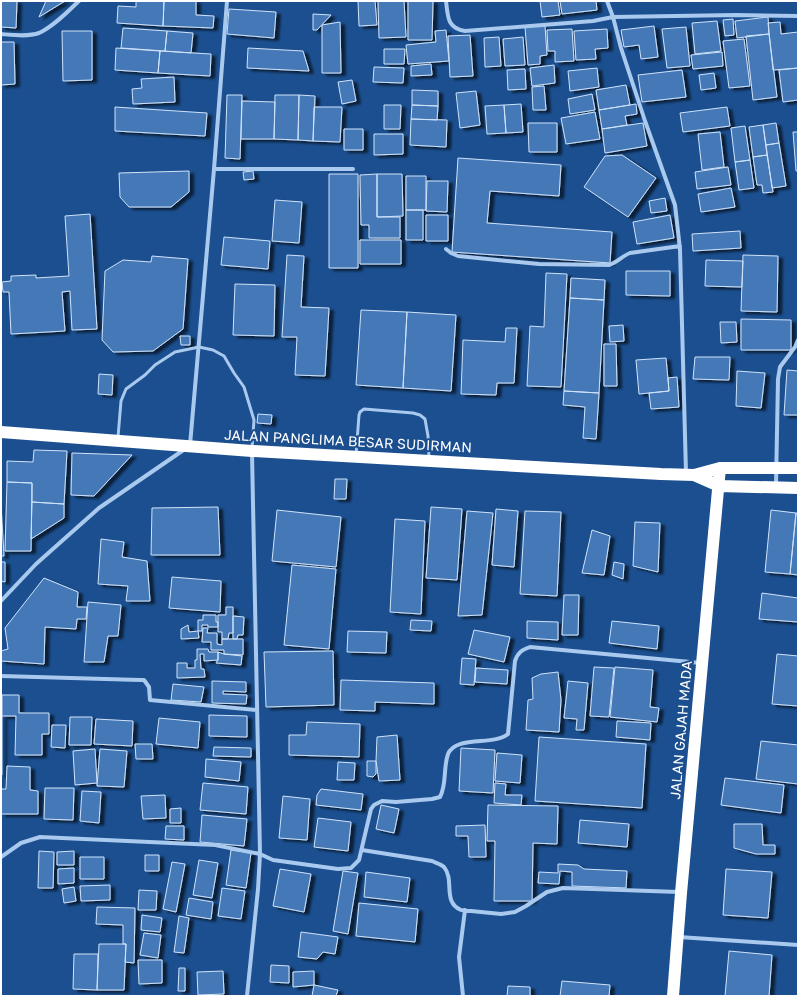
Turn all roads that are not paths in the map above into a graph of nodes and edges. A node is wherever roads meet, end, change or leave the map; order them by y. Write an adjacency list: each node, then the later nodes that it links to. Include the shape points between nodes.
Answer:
1 (78, 1): 7 (street, via 38,33)
2 (228, 1): 8 (street)
3 (446, 1): 6 (street, via 451,24 457,30 465,31 593,21)
4 (606, 1): 6 (street)
5 (798, 16): 6 (street)
6 (613, 17): 10 (street, via 621,48 675,205)
7 (1, 34)
8 (214, 169): 9 (street); 13 (street)
9 (353, 169)
10 (680, 246): 11 (street, via 630,253 609,265 530,263 458,256); 23 (street)
11 (446, 249)
12 (798, 340): 21 (street, via 780,367)
13 (199, 347): 15 (lane, via 175,352 126,389 120,401); 16 (street); 17 (lane, via 224,356 244,387 254,420)
14 (1, 432): 15 (highway, JALAN PANGLIMA BESAR SUDIRMAN)
15 (118, 441): 16 (highway, JALAN PANGLIMA BESAR SUDIRMAN)
16 (190, 446): 17 (highway, JALAN PANGLIMA BESAR SUDIRMAN); 27 (street, via 99,508 36,564)
17 (252, 451): 18 (highway, JALAN PANGLIMA BESAR SUDIRMAN); 30 (street)
18 (356, 457): 19 (highway, JALAN PANGLIMA BESAR SUDIRMAN); 19 (lane, via 359,415 364,409 420,415 425,418)
19 (429, 462): 23 (highway, JALAN PANGLIMA BESAR SUDIRMAN)
20 (720, 468): 21 (highway, JALAN PANGLIMA BESAR SUDIRMAN); 23 (highway, JALAN PANGLIMA BESAR SUDIRMAN); 24 (highway, JALAN GAJAH MADA)
21 (776, 468): 22 (highway, JALAN PANGLIMA BESAR SUDIRMAN); 25 (street)
22 (798, 468)
23 (690, 475): 24 (highway, JALAN PANGLIMA BESAR SUDIRMAN)
24 (718, 486): 25 (highway); 28 (highway, JALAN GAJAH MADA)
25 (776, 488): 26 (highway)
26 (798, 488)
27 (1, 601)
28 (703, 663): 31 (street, via 530,647 522,650 517,654 515,661 508,734 495,740 456,745 448,755 444,791 440,797 382,801 374,805); 34 (highway, JALAN GAJAH MADA)
29 (1, 676): 30 (street, via 144,680 149,687 150,700)
30 (257, 710): 32 (street)
31 (362, 850): 32 (street, via 359,860 351,868 338,869 273,860); 35 (street, via 432,861 442,866 447,872 451,902 455,907)
32 (260, 854): 33 (street, via 216,845 40,837 21,843); 38 (street)
33 (1, 857)
34 (681, 893): 35 (street, via 562,888 547,892 515,912 501,914); 36 (highway, JALAN GAJAH MADA)
35 (465, 910): 39 (street, via 459,950)
36 (678, 937): 37 (street); 40 (highway, JALAN GAJAH MADA)
37 (798, 946)
38 (247, 996)
39 (463, 996)
40 (673, 996)

